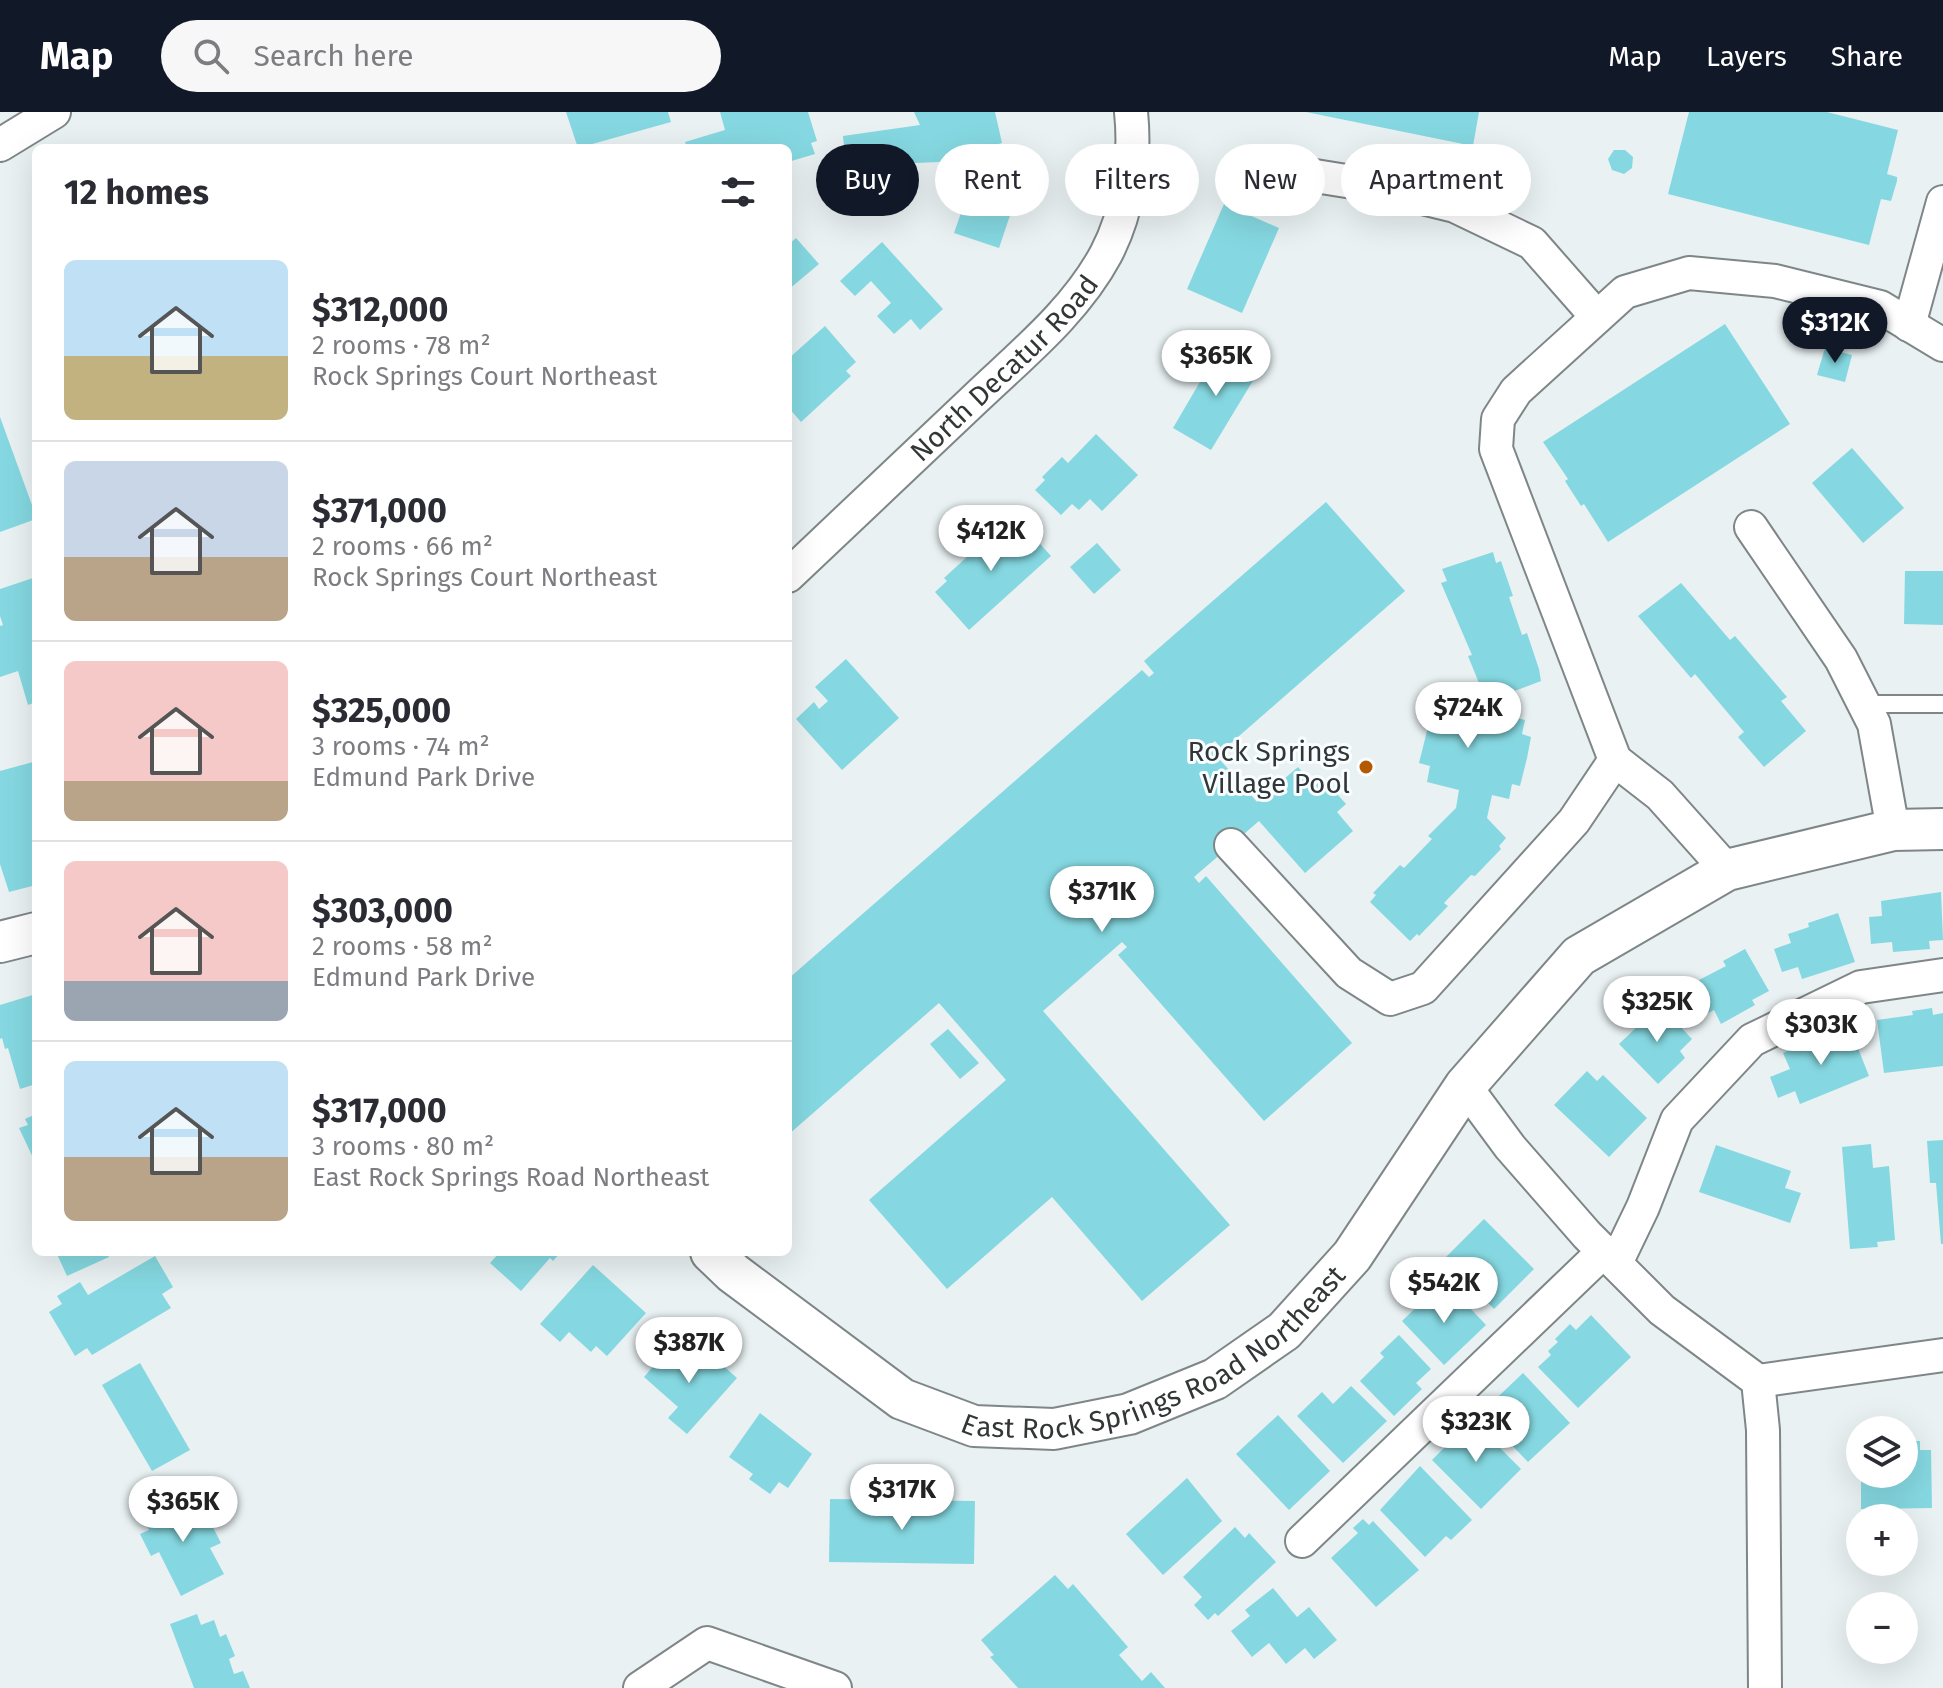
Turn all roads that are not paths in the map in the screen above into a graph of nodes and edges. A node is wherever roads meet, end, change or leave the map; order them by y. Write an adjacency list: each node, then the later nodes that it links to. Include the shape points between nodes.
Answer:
1 (54, 112): 3 (street)
2 (1131, 112): 10 (street, North Decatur Road, via 1134,140 1128,191 1106,254 1087,284 1047,331)
3 (0, 145)
4 (1325, 178): 6 (street, via 1455,206 1532,243)
5 (1943, 202): 7 (street)
6 (1597, 317): 7 (street, via 1625,292 1689,273 1775,281 1880,307); 13 (street, via 1516,391 1498,419 1496,449)
7 (1909, 325): 8 (street)
8 (1943, 345)
9 (1751, 527): 11 (street, via 1841,659)
10 (792, 572)
11 (1864, 704): 12 (lane); 15 (street, via 1874,724)
12 (1943, 704)
13 (1615, 760): 16 (street, via 1574,821 1423,988 1390,999 1349,973); 17 (street, via 1660,795)
14 (1943, 829): 15 (street, East Rock Springs Road Northeast)
15 (1893, 830): 17 (street, East Rock Springs Road Northeast)
16 (1231, 845)
17 (1727, 870): 21 (street, East Rock Springs Road Northeast, via 1579,956)
18 (32, 934): 19 (street)
19 (0, 942)
20 (1943, 975): 23 (street, via 1861,987 1752,1040 1677,1120 1643,1207)
21 (1465, 1086): 22 (street, East Rock Springs Road Northeast, via 1352,1256 1284,1331 1215,1379 1129,1414 1054,1429 974,1426 902,1399); 23 (street, via 1510,1147)
22 (715, 1256)
23 (1610, 1257): 25 (street, via 1662,1310); 26 (street)
24 (1943, 1355): 25 (street)
25 (1758, 1381): 29 (street)
26 (1302, 1541)
27 (640, 1688): 28 (street, via 707,1643)
28 (835, 1688)
29 (1765, 1688)

